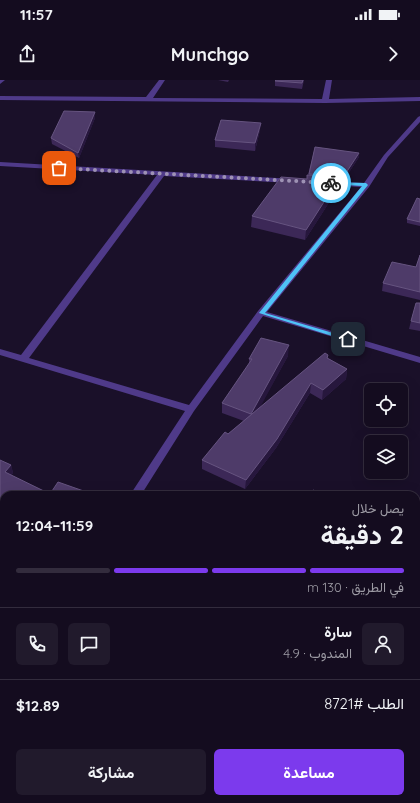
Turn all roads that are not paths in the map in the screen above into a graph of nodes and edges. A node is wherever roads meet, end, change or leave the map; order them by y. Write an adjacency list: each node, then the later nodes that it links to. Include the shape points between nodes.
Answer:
1 (162, 80): 4 (street)
2 (329, 80): 6 (street)
3 (0, 98): 4 (street)
4 (149, 98): 6 (street)
5 (420, 99): 6 (street)
6 (325, 101)
7 (420, 118): 12 (street, via 386,156)
8 (0, 164): 9 (street)
9 (162, 174): 10 (street); 15 (street)
10 (303, 181)
11 (318, 182): 12 (street)
12 (366, 185): 13 (street)
13 (262, 313): 16 (street); 17 (street)
14 (0, 352): 15 (street)
15 (23, 359): 17 (street)
16 (420, 360)
17 (191, 409): 18 (street)
18 (138, 491)

